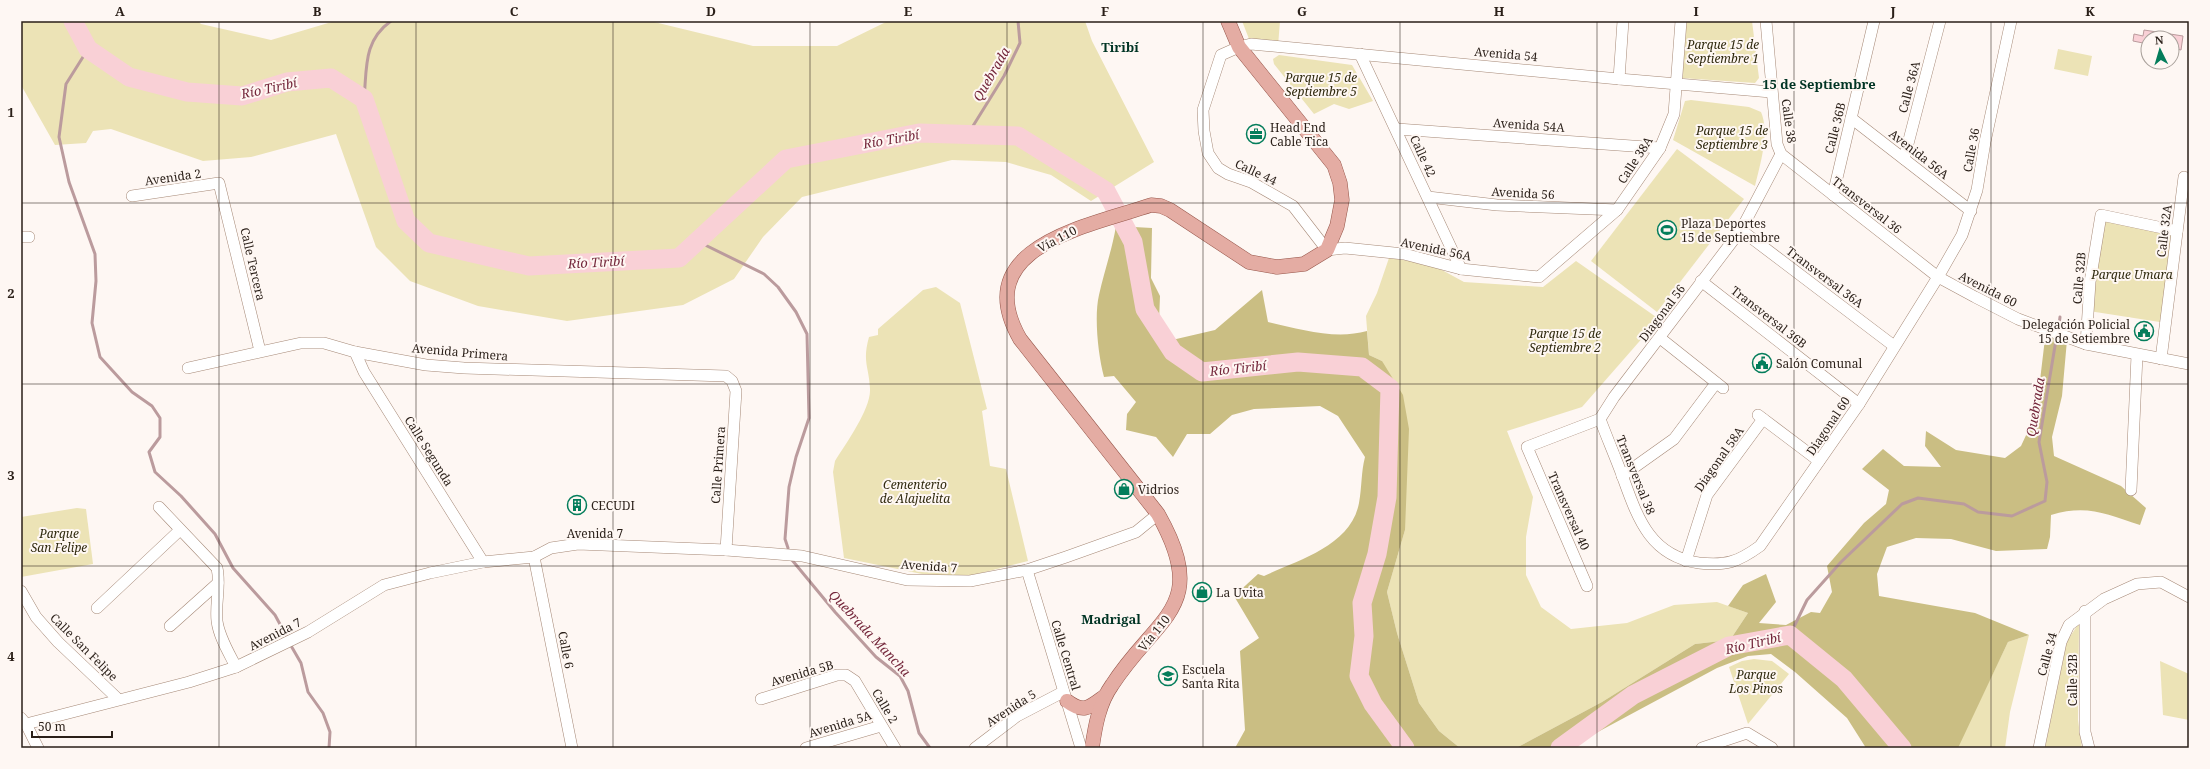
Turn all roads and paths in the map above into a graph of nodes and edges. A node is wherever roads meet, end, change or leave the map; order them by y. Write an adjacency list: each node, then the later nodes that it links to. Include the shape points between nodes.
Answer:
1 (1228, 21): 8 (main road)
2 (1623, 21): 10 (street)
3 (1682, 21): 11 (street, Calle 38A)
4 (1766, 21): 12 (street, Calle 38)
5 (1874, 21): 13 (street, Calle 36B)
6 (1940, 21): 17 (street, Calle 36A)
7 (2011, 21): 24 (street, Calle 36)
8 (1239, 47): 9 (street, Avenida 54, via 1251,44); 27 (main road, via 1334,166 1342,200 1337,226); 27 (street, Calle 44, via 1221,55 1203,110 1208,153 1218,168 1251,182 1293,206)
9 (1360, 54): 10 (street, Avenida 54); 14 (street, Calle 42)
10 (1619, 78): 11 (street, Avenida 54)
11 (1678, 83): 12 (street, Avenida 54); 15 (street, Calle 38A, via 1674,114)
12 (1772, 92): 16 (street, Calle 38, via 1777,144)
13 (1851, 118): 17 (street, Avenida 56A); 20 (street, Calle 36B)
14 (1397, 128): 15 (street, Avenida 54A); 22 (street, Calle 42)
15 (1660, 148): 23 (street, Calle 38A)
16 (1781, 154): 20 (street, Transversal 36); 25 (street, Diagonal 56)
17 (1904, 159): 24 (street, Avenida 56A)
18 (2184, 177): 26 (street, Calle 32A)
19 (219, 183): 21 (street, Avenida 2); 35 (street, Calle Tercera)
20 (1833, 195): 30 (street, Transversal 36)
21 (132, 196)
22 (1428, 197): 23 (street, Avenida 56, via 1497,205); 28 (street, Calle 42)
23 (1617, 210): 29 (street, Calle 38A)
24 (1971, 211): 30 (street, Calle 36, via 1962,235)
25 (1741, 230): 31 (street, Diagonal 56); 34 (street, Transversal 36A)
26 (2177, 231): 33 (street, Calle 32B, via 2101,215 2090,282); 38 (street, Calle 32A)
27 (1327, 250): 28 (street, Avenida 56A, via 1345,248 1404,254); 48 (main road, Vía 110, via 1304,264 1277,268 1250,262 1170,210 1161,206 1147,206 1086,224 1057,236 1029,255 1012,277 1006,306 1020,339)
28 (1461, 269): 29 (street, Avenida 56A)
29 (1539, 277)
30 (1938, 277): 33 (street, Avenida 60, via 2018,319); 34 (street, Diagonal 60)
31 (1702, 281): 32 (street, Diagonal 56); 42 (street, Transversal 36B)
32 (1660, 338): 43 (street, Diagonal 56); 45 (street, via 1719,386 1674,439)
33 (2086, 344): 37 (street, Avenida 60)
34 (1894, 346): 42 (street, Diagonal 60)
35 (260, 351): 36 (street, Avenida Primera, via 301,343 324,343); 40 (street, Avenida Primera)
36 (356, 352): 41 (street, Avenida Primera, via 426,365 464,368 726,376); 53 (street, Calle Segunda, via 364,372)
37 (2137, 355): 38 (street, Avenida 60); 46 (street)
38 (2161, 359): 39 (street, Avenida 60)
39 (2189, 364)
40 (188, 368)
41 (732, 381): 50 (street, Calle Primera, via 736,391)
42 (1859, 404): 44 (street, Diagonal 60)
43 (1600, 419): 45 (street, Transversal 38); 57 (street, Transversal 40, via 1527,447)
44 (1819, 461): 52 (street, Diagonal 58A, via 1760,417 1707,495); 54 (street, Diagonal 60, via 1760,546 1741,560)
45 (1622, 476): 52 (street, Transversal 38, via 1644,529 1658,545)
46 (2131, 490)
47 (159, 507): 49 (street)
48 (1158, 514): 55 (street, Avenida 7, via 1136,532); 66 (main road, Vía 110, via 1177,556 1180,574 1179,593 1165,622 1112,684)
49 (180, 530): 56 (street, via 217,568); 60 (street)
50 (726, 550): 51 (street, Avenida 7, via 578,544 551,548); 55 (street, Avenida 7, via 802,556 907,580 970,581)
51 (534, 557): 53 (street, Avenida 7); 72 (street, Calle 6)
52 (1686, 561): 54 (street, Transversal 38)
53 (483, 562): 63 (street, Avenida 7, via 384,585 308,632)
54 (1717, 565)
55 (1027, 570): 65 (street, Calle Central)
56 (218, 583): 62 (street); 63 (street, via 216,606 219,631)
57 (1588, 586)
58 (21, 591): 67 (street, Calle San Felipe, via 36,617 58,642)
59 (2189, 597): 61 (street, Calle 34, via 2161,582 2137,584 2104,598)
60 (97, 608)
61 (2085, 611): 80 (street, Calle 34, via 2069,626 2061,642); 81 (street, Calle 32B, via 2086,732)
62 (170, 626)
63 (236, 668): 67 (street, Avenida 7)
64 (851, 677): 68 (street, Avenida 5B, via 837,675); 70 (street, Calle 2)
65 (1065, 696): 66 (main road, via 1075,707 1087,708); 75 (street, Avenida 5, via 1018,716); 76 (street, Calle Central)
66 (1105, 696): 77 (main road, Vía 110)
67 (118, 699): 69 (street, Avenida 7)
68 (761, 699)
69 (24, 721): 71 (street)
70 (881, 726): 73 (street, Avenida 5A); 74 (street, Calle 2)
71 (38, 748)
72 (572, 748)
73 (806, 748)
74 (895, 748)
75 (975, 748)
76 (1081, 748)
77 (1092, 748)
78 (1702, 748): 79 (street, via 1748,733)
79 (1772, 748)
80 (2039, 748)
81 (2089, 748)

